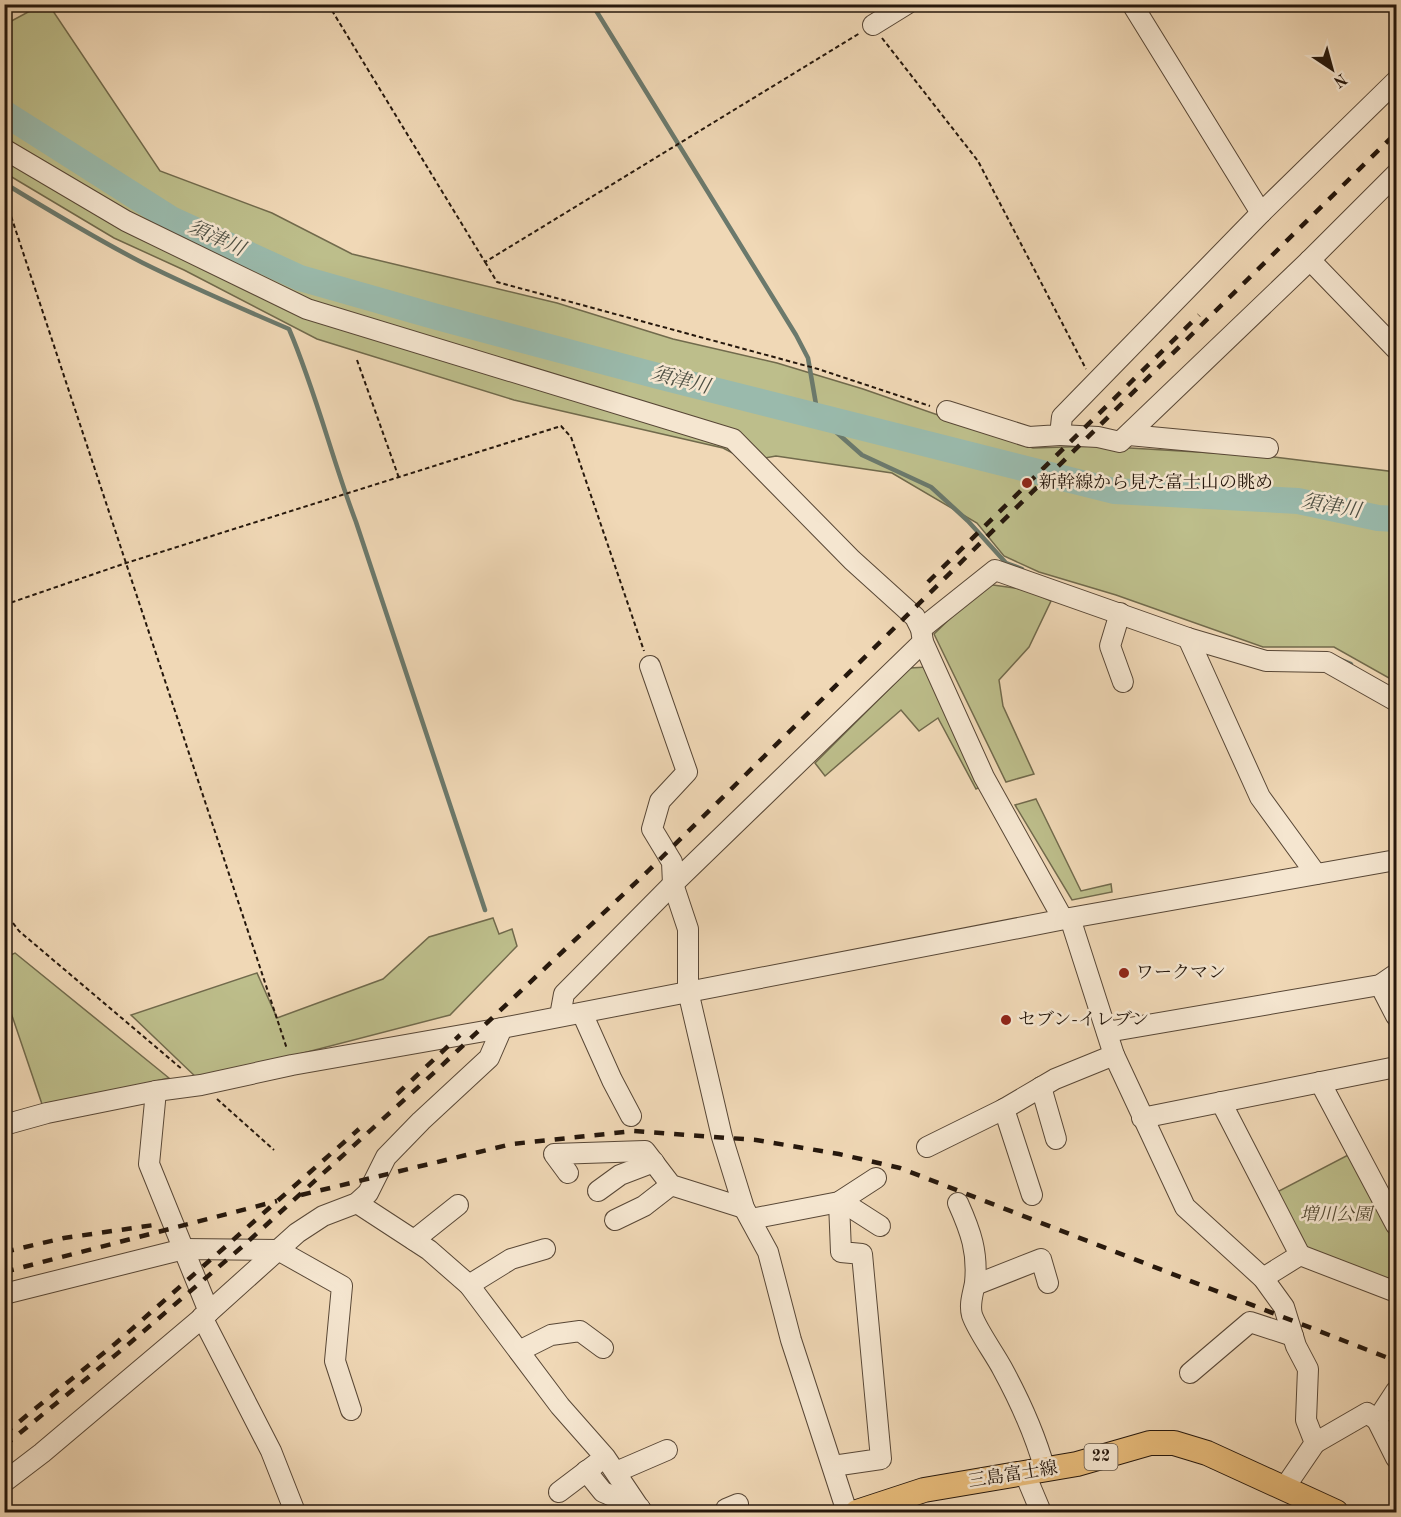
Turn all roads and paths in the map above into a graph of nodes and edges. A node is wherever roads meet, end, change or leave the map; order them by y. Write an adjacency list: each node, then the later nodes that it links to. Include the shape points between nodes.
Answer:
1 (18, 4): 5 (path)
2 (328, 4): 13 (path)
3 (907, 4): 6 (street)
4 (1132, 4): 11 (street)
5 (4, 13)
6 (873, 26): 13 (path); 16 (path, via 978,161)
7 (1396, 81): 11 (street)
8 (4, 149): 25 (street, via 126,221 307,309 734,439 852,560 915,617)
9 (1396, 174): 12 (street)
10 (4, 204): 22 (path)
11 (1261, 213): 16 (street)
12 (1310, 260): 14 (street); 19 (street)
13 (484, 262): 17 (path, via 497,282 818,369)
14 (1396, 349)
15 (357, 360): 21 (path)
16 (1094, 385): 18 (street, via 1062,417)
17 (947, 411): 18 (street, via 1029,437)
18 (1060, 435): 19 (street, via 1120,442)
19 (1129, 435): 20 (street)
20 (1268, 448)
21 (399, 478): 22 (path); 27 (path, via 561,426 571,437)
22 (126, 563): 23 (path); 44 (path)
23 (4, 605)
24 (1120, 613): 25 (street, via 994,570); 26 (street); 28 (street, via 1110,646)
25 (922, 635): 32 (street); 34 (street, via 984,777)
26 (1188, 638): 29 (street, via 1266,661 1327,662); 31 (street, via 1260,797)
27 (650, 666): 32 (street, via 687,772 660,801 652,830 672,862)
28 (1122, 682)
29 (1396, 701)
30 (1396, 860): 31 (street)
31 (1316, 874): 34 (street)
32 (673, 884): 37 (street, via 688,929); 39 (street, via 564,994)
33 (4, 911): 47 (path, via 19,931)
34 (1066, 918): 37 (street); 42 (street)
35 (1396, 974): 36 (street)
36 (1380, 985): 40 (street); 42 (street)
37 (688, 991): 38 (street); 68 (street, via 722,1137)
38 (582, 1013): 39 (street); 52 (street)
39 (561, 1016): 41 (street)
40 (1396, 1016)
41 (502, 1028): 44 (street); 65 (street, via 489,1058 386,1157 368,1193)
42 (1107, 1032): 43 (street)
43 (1114, 1055): 48 (street); 53 (street)
44 (292, 1065): 47 (street)
45 (1396, 1067): 46 (street)
46 (1320, 1082): 50 (street); 70 (street)
47 (201, 1085): 49 (street); 57 (path)
48 (1041, 1088): 51 (street); 55 (street)
49 (156, 1091): 54 (street); 73 (street, via 149,1164)
50 (1221, 1102): 53 (street); 76 (street)
51 (1004, 1109): 56 (street); 63 (street)
52 (631, 1116)
53 (1142, 1118): 77 (street, via 1185,1207)
54 (4, 1125)
55 (1056, 1139)
56 (927, 1147)
57 (274, 1150)
58 (654, 1162): 59 (street, via 645,1151 554,1154); 61 (street); 62 (street, via 620,1175)
59 (568, 1173)
60 (876, 1178): 64 (street)
61 (671, 1185): 68 (street); 69 (street, via 644,1206)
62 (598, 1191)
63 (1032, 1196)
64 (840, 1201): 68 (street); 71 (street); 95 (street, via 841,1252 862,1254 881,1460)
65 (357, 1203): 72 (street); 75 (street, via 323,1216)
66 (958, 1203): 80 (street, via 976,1251)
67 (458, 1205): 72 (street)
68 (748, 1214): 95 (street, via 768,1252 791,1340)
69 (615, 1220)
70 (1396, 1225)
71 (880, 1226)
72 (414, 1240): 79 (street)
73 (184, 1249): 75 (street); 82 (street); 83 (street)
74 (545, 1249): 79 (street, via 511,1258)
75 (278, 1250): 83 (street); 89 (street, via 342,1286 335,1361)
76 (1300, 1255): 77 (street); 81 (street)
77 (1263, 1278): 84 (street, via 1284,1307)
78 (1048, 1283): 80 (street, via 1041,1259)
79 (469, 1285): 86 (street)
80 (975, 1285): 97 (street, via 972,1315 1037,1440)
81 (1396, 1292)
82 (4, 1294)
83 (206, 1315): 98 (street); 103 (street, via 271,1450)
84 (1293, 1336): 87 (street, via 1250,1322); 91 (street, via 1308,1369 1306,1420)
85 (603, 1348): 86 (street, via 580,1331 550,1335)
86 (519, 1352): 94 (street)
87 (1190, 1373)
88 (1396, 1391): 90 (street)
89 (351, 1410)
90 (1377, 1420): 91 (street, via 1367,1413); 93 (street)
91 (1315, 1443): 99 (street)
92 (668, 1450): 94 (street)
93 (1396, 1458)
94 (611, 1464): 96 (street); 101 (street)
95 (833, 1466): 104 (street)
96 (586, 1471): 100 (street); 101 (street, via 603,1492)
97 (1035, 1472): 99 (main road, 三島富士線 / 22, via 1150,1443 1174,1443 1207,1453); 105 (main road, 三島富士線 / 22, via 924,1490); 106 (street)
98 (4, 1482)
99 (1285, 1488): 102 (main road, 三島富士線 / 22)
100 (559, 1492)
101 (641, 1510)
102 (1327, 1510)
103 (294, 1512)
104 (848, 1512)
105 (857, 1512)
106 (1041, 1512)

